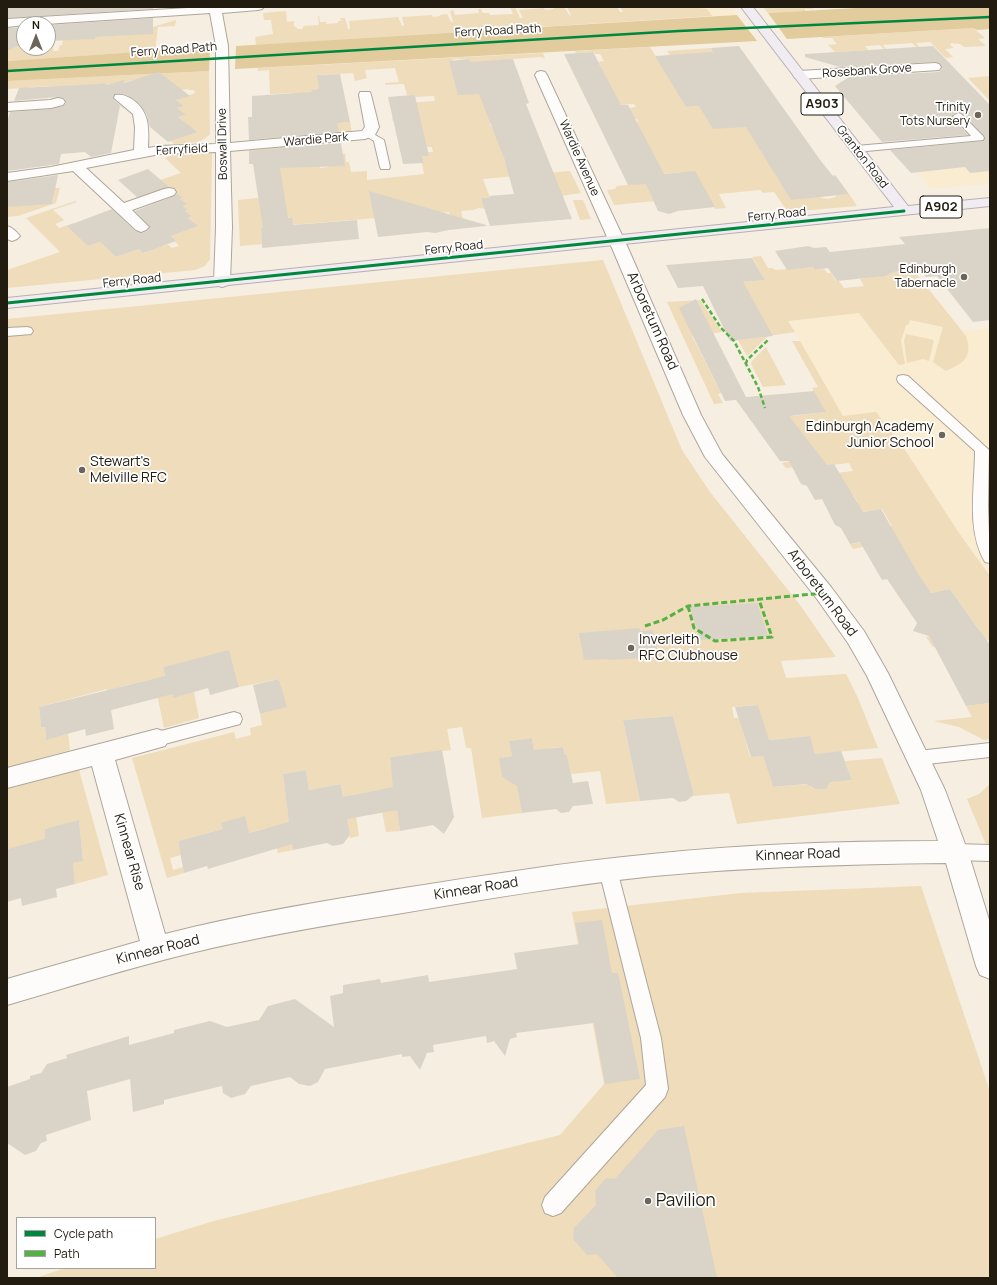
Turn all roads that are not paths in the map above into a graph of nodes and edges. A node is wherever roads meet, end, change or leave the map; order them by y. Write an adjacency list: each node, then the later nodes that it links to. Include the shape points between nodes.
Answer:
1 (258, 7): 2 (street)
2 (215, 8): 4 (street); 14 (street, Boswall Drive, via 222,46)
3 (750, 10): 7 (main road, Granton Road / A903)
4 (7, 23)
5 (935, 67): 7 (street, Rosebank Grove)
6 (542, 75): 26 (street, Wardie Avenue)
7 (799, 75): 15 (main road, Granton Road / A903)
8 (365, 95): 13 (street, Wardie Park, via 372,127)
9 (120, 98): 16 (street, Ferryfield, via 140,113)
10 (58, 102): 11 (street)
11 (7, 107)
12 (958, 116): 15 (lane, via 979,138)
13 (368, 134): 14 (street, Wardie Park); 19 (lane, via 379,140)
14 (222, 148): 16 (street, Ferryfield); 27 (street, Boswall Drive)
15 (856, 149): 17 (main road, Granton Road / A903)
16 (141, 153): 18 (street, Ferryfield)
17 (866, 162): 22 (main road, via 910,193); 24 (main road, Granton Road / A903)
18 (76, 166): 20 (street, Ferryfield); 23 (street)
19 (385, 167)
20 (7, 177)
21 (169, 192): 23 (street)
22 (984, 203): 24 (main road, Ferry Road / A902)
23 (121, 208): 25 (street)
24 (904, 211): 26 (main road, Ferry Road / A902)
25 (140, 227)
26 (617, 241): 27 (main road, Ferry Road / A902); 38 (street, Arboretum Road, via 692,415 714,457 820,588 856,637 877,673)
27 (222, 282): 28 (main road, Ferry Road / A902)
28 (7, 304)
29 (26, 330): 30 (lane)
30 (7, 332)
31 (903, 378): 32 (lane, via 982,450)
32 (986, 498): 33 (lane, via 982,531)
33 (990, 558)
34 (234, 719): 35 (lane)
35 (157, 739): 37 (street)
36 (990, 750): 38 (lane)
37 (101, 754): 39 (street); 43 (street, Kinnear Rise)
38 (918, 758): 40 (street, Arboretum Road, via 933,790)
39 (7, 778)
40 (955, 852): 41 (lane); 42 (street, Kinnear Road, via 802,854); 44 (street, Arboretum Road)
41 (990, 853)
42 (608, 870): 43 (street, Kinnear Road, via 308,917); 46 (lane, via 651,1038 658,1089)
43 (156, 950): 45 (street, Kinnear Road)
44 (990, 966)
45 (7, 992)
46 (553, 1205)

